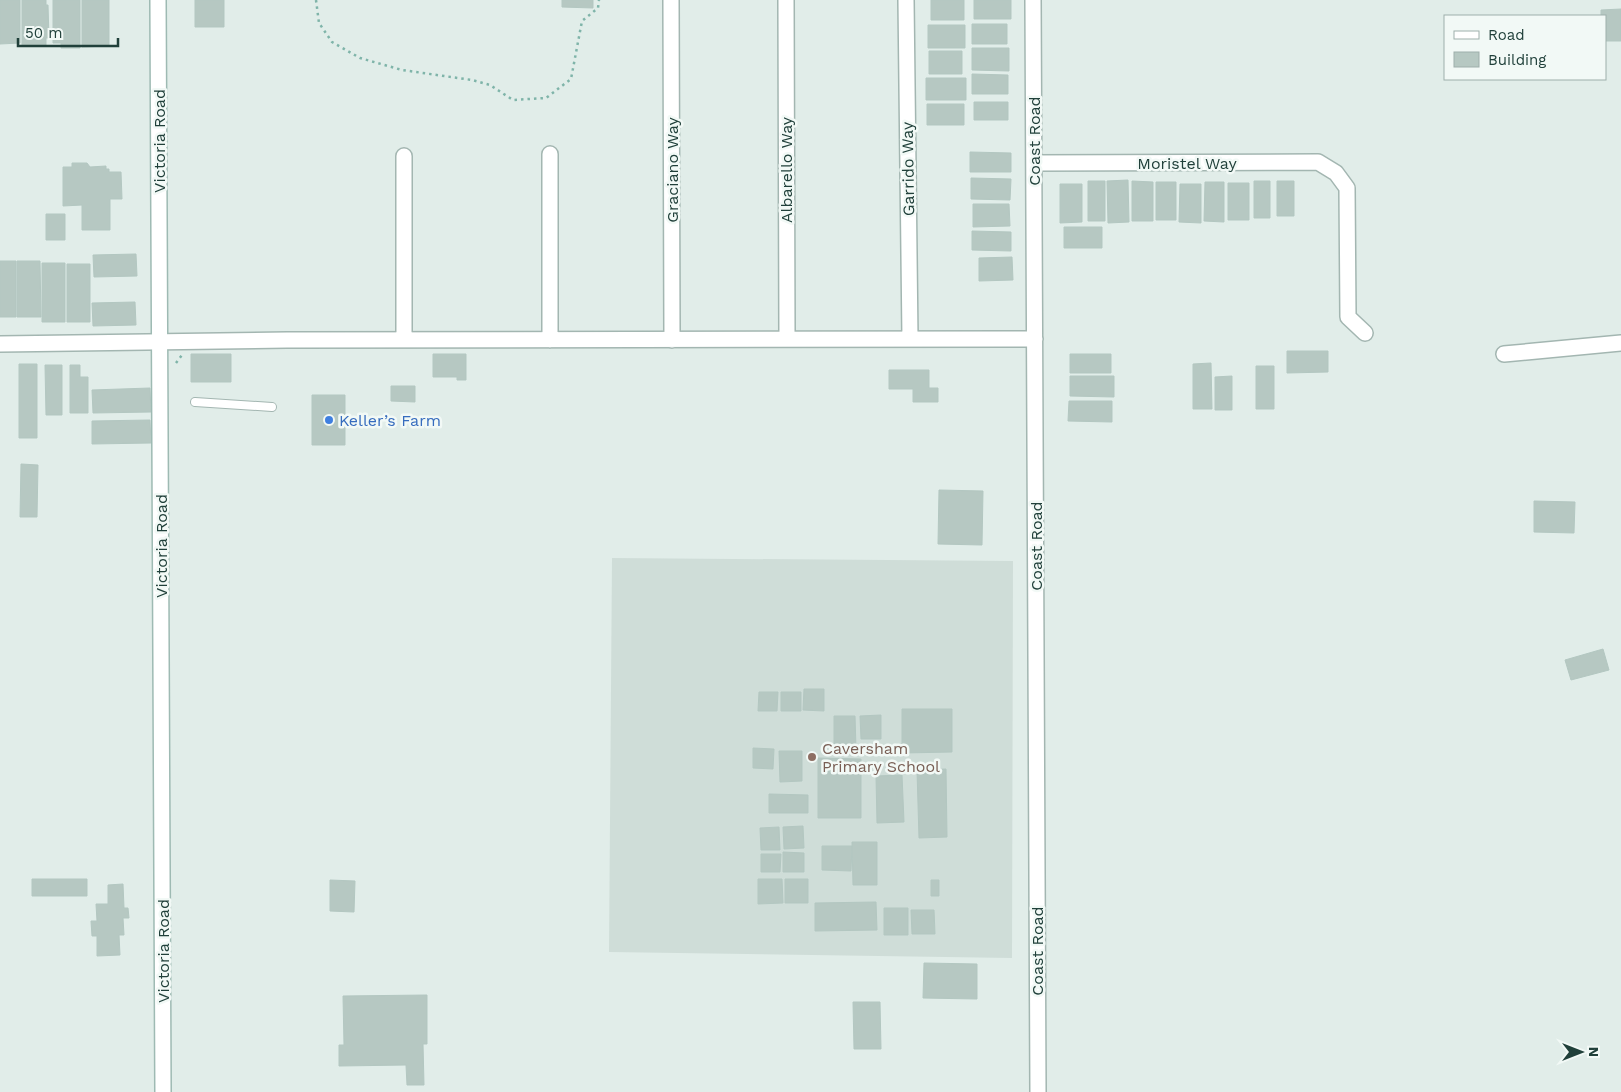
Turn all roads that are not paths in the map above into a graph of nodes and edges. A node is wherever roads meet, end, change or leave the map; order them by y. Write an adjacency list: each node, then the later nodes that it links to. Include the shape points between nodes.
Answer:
1 (158, 0): 18 (street, Victoria Road)
2 (671, 0): 15 (street, Graciano Way)
3 (786, 0): 10 (street, Albarello Way)
4 (906, 0): 11 (street, Garrido Way)
5 (1033, 0): 8 (street, Coast Road)
6 (550, 154): 14 (street)
7 (404, 156): 13 (street)
8 (1034, 163): 9 (street, Moristel Way, via 1318,162 1336,173 1347,188 1348,317); 12 (street, Coast Road)
9 (1365, 333)
10 (787, 339): 11 (street); 15 (street)
11 (910, 339): 12 (street)
12 (1035, 339): 23 (street, Coast Road)
13 (404, 340): 14 (street); 18 (street)
14 (550, 340): 15 (street)
15 (672, 340)
16 (1621, 343): 19 (street)
17 (0, 344): 18 (street)
18 (160, 344): 22 (street, Victoria Road)
19 (1504, 354)
20 (195, 402): 21 (lane)
21 (272, 407)
22 (163, 1092)
23 (1038, 1092)

